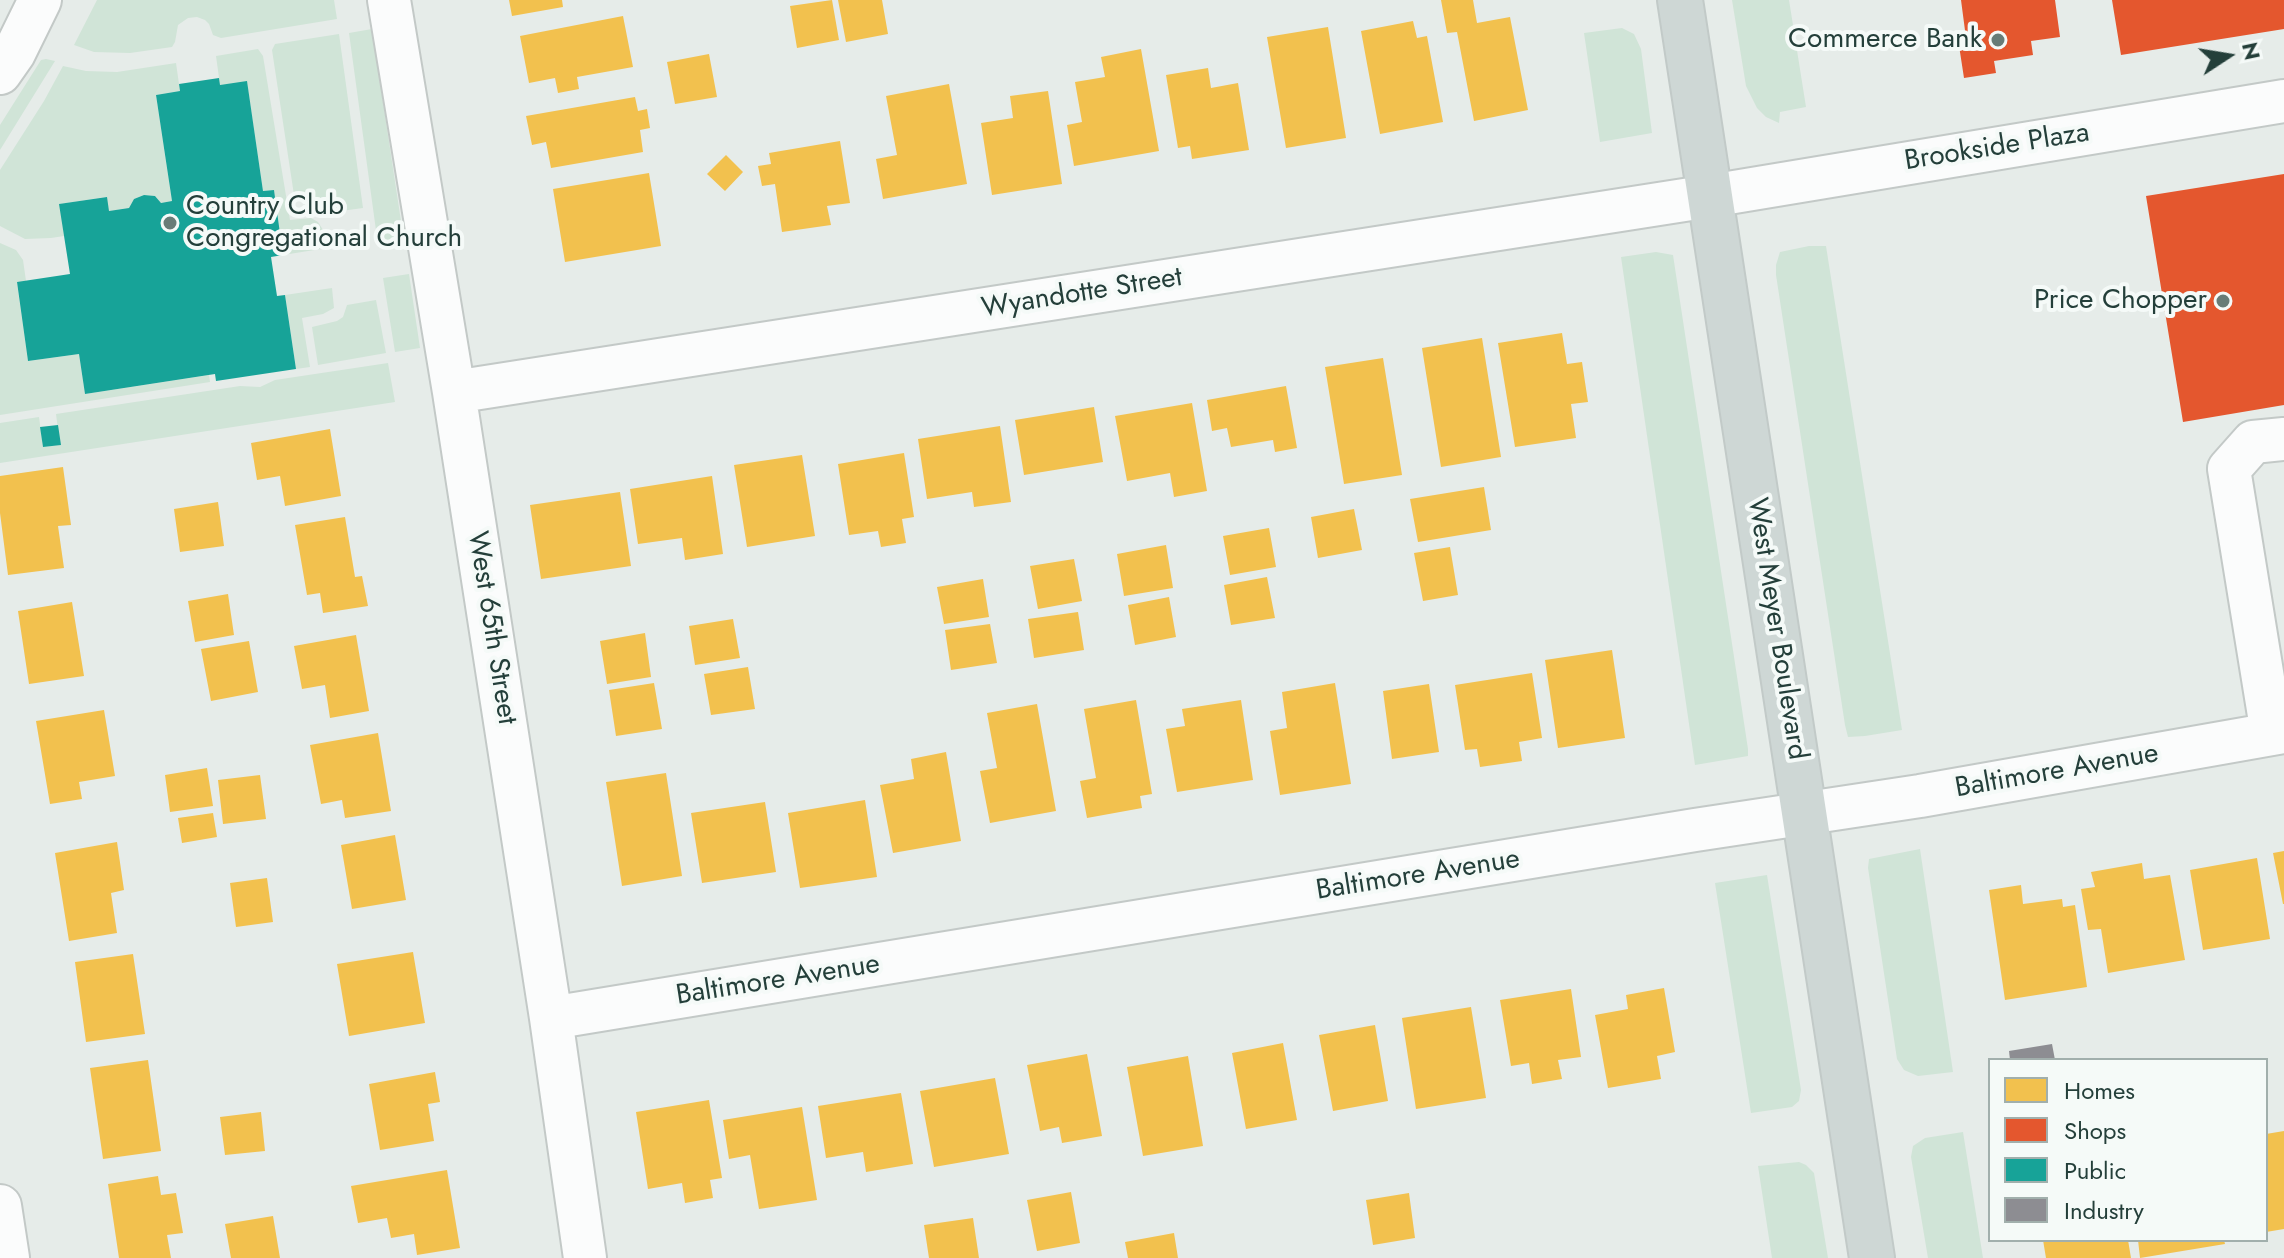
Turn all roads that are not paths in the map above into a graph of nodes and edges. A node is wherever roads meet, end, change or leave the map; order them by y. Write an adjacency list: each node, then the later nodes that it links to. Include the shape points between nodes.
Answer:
1 (40, 0): 4 (street)
2 (389, 0): 7 (street, West 65th Street)
3 (1680, 0): 6 (main road, West Meyer Boulevard)
4 (0, 73)
5 (2284, 101): 6 (street, Brookside Plaza)
6 (1710, 196): 7 (street, Wyandotte Street); 10 (main road, West Meyer Boulevard)
7 (454, 392): 11 (street, West 65th Street)
8 (2284, 439): 9 (street, via 2253,442 2229,469)
9 (2278, 733): 10 (street, Baltimore Avenue)
10 (1804, 813): 11 (street, Baltimore Avenue); 15 (main road, West Meyer Boulevard)
11 (551, 1018): 14 (street, West 65th Street)
12 (0, 1206): 13 (street)
13 (8, 1258)
14 (585, 1258)
15 (1872, 1258)

